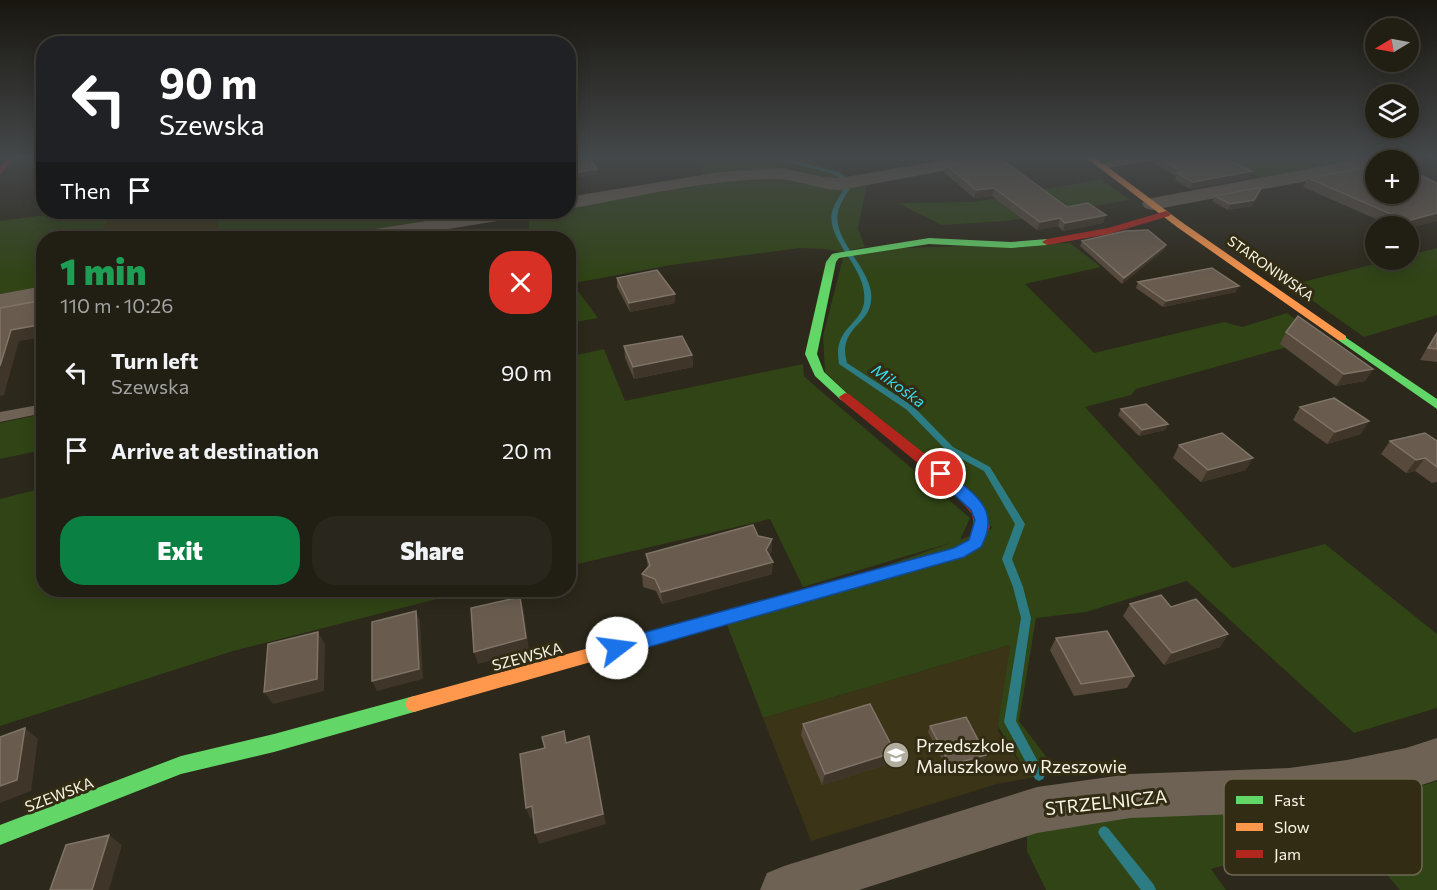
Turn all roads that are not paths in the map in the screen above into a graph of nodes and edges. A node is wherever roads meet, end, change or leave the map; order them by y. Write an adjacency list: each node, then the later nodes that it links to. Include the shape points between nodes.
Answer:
1 (599, 198): 4 (street)
2 (1144, 198): 5 (street, STARONIWSKA)
3 (1212, 198): 5 (street)
4 (576, 202)
5 (1159, 209): 10 (street, STARONIWSKA); 16 (street, SZEWSKA, via 1109,231 1059,241 1011,245 929,241 836,256 831,262 810,357 814,368 820,378 978,507 982,520 975,543 959,553 274,743 181,765)
6 (474, 219): 7 (street)
7 (399, 231)
8 (36, 294): 9 (street)
9 (0, 301)
10 (1437, 405)
11 (36, 410): 12 (lane)
12 (0, 417)
13 (1437, 759): 14 (street, STRZELNICZA)
14 (1359, 779)
15 (1224, 792): 17 (street, STRZELNICZA, via 1130,796 1037,810)
16 (0, 835)
17 (784, 890)

